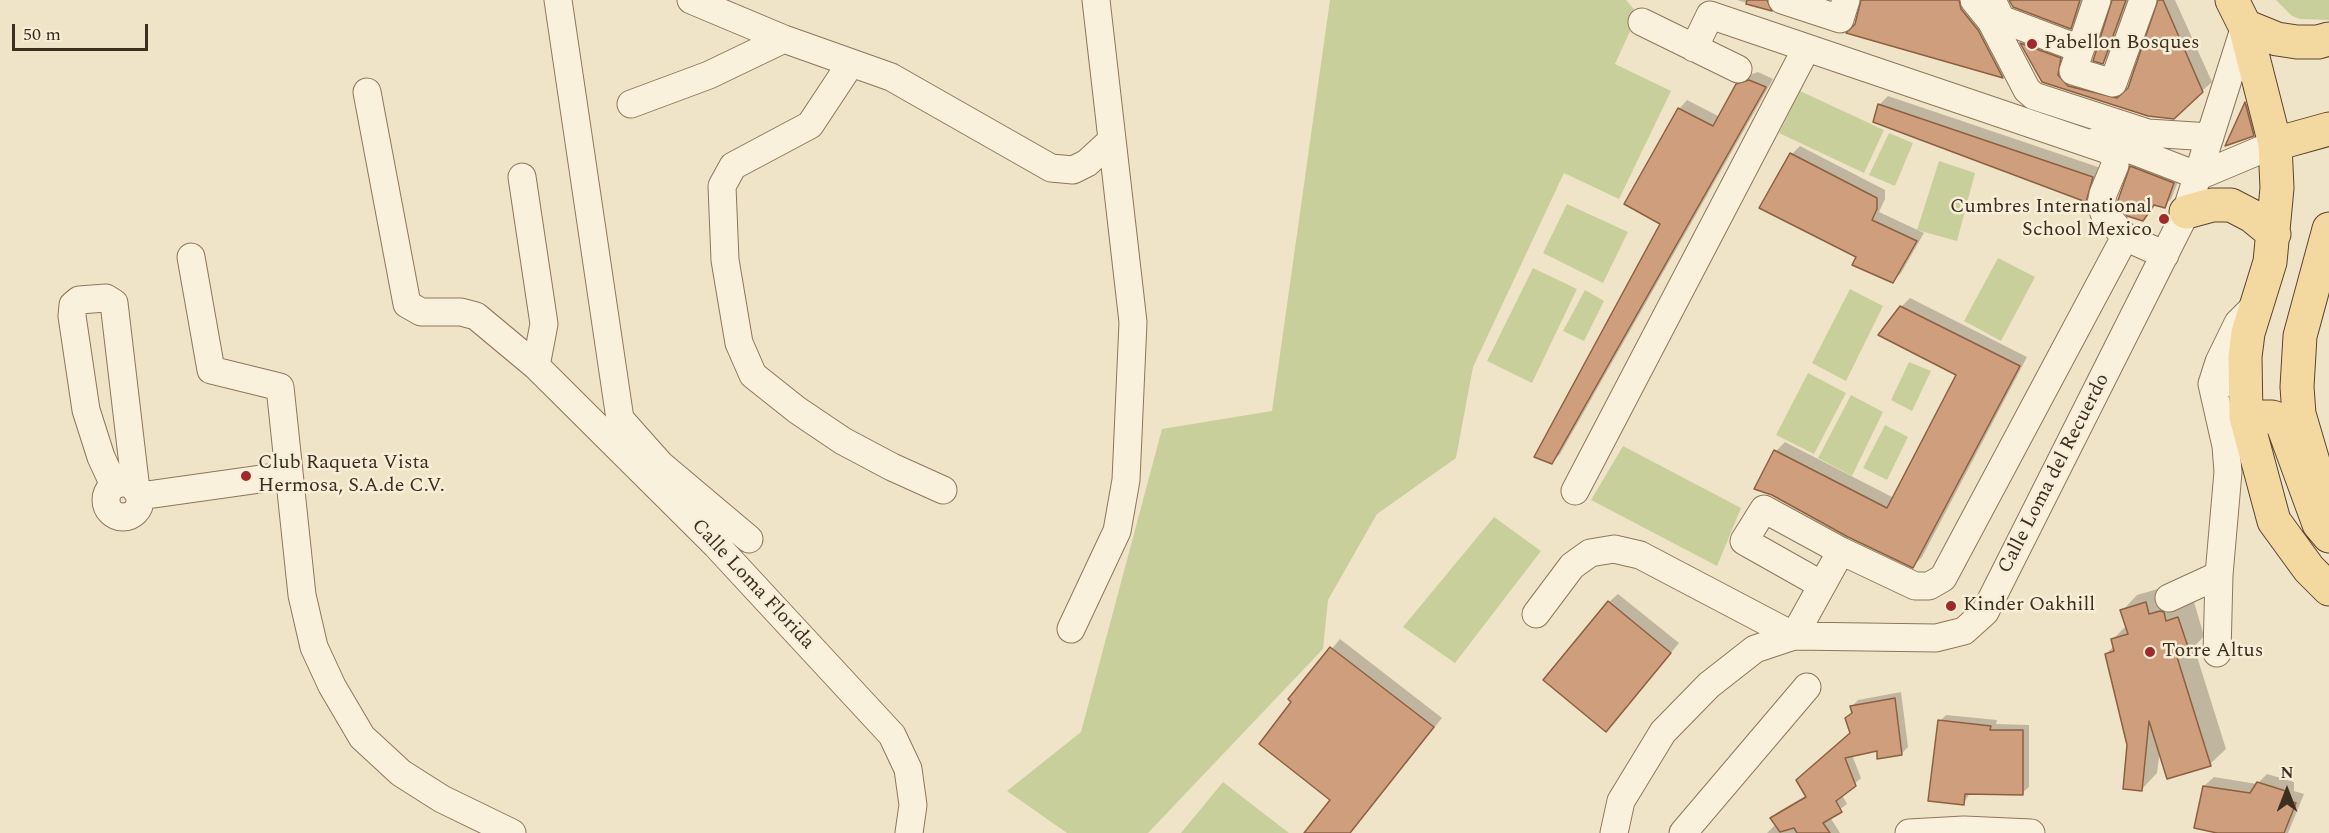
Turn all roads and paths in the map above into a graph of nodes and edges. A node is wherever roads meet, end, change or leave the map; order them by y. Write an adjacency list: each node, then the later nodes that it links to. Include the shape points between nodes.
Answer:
1 (558, 0): 47 (street, via 620,419 660,464)
2 (691, 0): 12 (street)
3 (1096, 0): 24 (street)
4 (1782, 0): 5 (street, via 1840,19)
5 (1846, 0)
6 (1974, 0): 22 (street, via 1991,21 2027,90 2034,96 2148,133)
7 (2097, 0): 16 (street)
8 (2143, 0): 16 (street, via 2114,83 2073,71)
9 (1996, 9): 16 (street); 22 (street, via 2040,90 2161,125)
10 (2239, 13): 13 (main road, via 2277,39); 22 (street, Calle Loma del Recuerdo); 25 (main road)
11 (1642, 22): 14 (street)
12 (784, 39): 17 (street); 21 (street, via 709,75)
13 (2329, 39)
14 (1694, 48): 15 (street, via 1710,15); 18 (street)
15 (1806, 49): 31 (street, via 2108,150 2115,165 2101,204); 44 (street)
16 (2080, 49)
17 (850, 63): 24 (street, via 891,77 1051,168 1072,170 1087,163); 42 (street, via 810,125 733,166 722,186 725,260 739,343 753,375 797,410 843,441)
18 (1738, 69)
19 (1915, 80): 26 (street)
20 (367, 92): 37 (street, Calle Loma Florida, via 407,304 421,312 476,316)
21 (631, 104)
22 (2212, 127): 26 (street, Calle Loma del Recuerdo)
23 (2329, 129): 25 (main road)
24 (1111, 141): 54 (street, via 1133,322 1126,480 1117,531)
25 (2275, 144): 26 (street); 30 (main road)
26 (2199, 176): 28 (street, Calle Loma del Recuerdo)
27 (522, 177): 37 (street, via 544,324)
28 (2186, 212): 30 (main road, via 2212,205 2232,205); 32 (street, Calle Loma del Recuerdo)
29 (2329, 229): 34 (main road)
30 (2274, 234): 35 (main road, via 2270,262)
31 (2125, 237): 32 (street); 48 (street, via 1943,578 1929,586 1915,586)
32 (2165, 255): 55 (street, Calle Loma del Recuerdo, via 1985,612 1964,631 1936,638)
33 (191, 257): 41 (street, via 211,370 280,387)
34 (2308, 301): 35 (main road, via 2285,288); 36 (main road)
35 (2255, 308): 36 (main road, via 2280,340); 38 (main road); 39 (street, via 2238,323)
36 (2300, 336): 45 (main road, via 2299,414)
37 (536, 366): 59 (street, Calle Loma Florida, via 716,544 892,735 908,769 913,805)
38 (2244, 381): 39 (street); 40 (main road)
39 (2212, 384): 49 (street, via 2228,472)
40 (2246, 417): 46 (main road, via 2281,420 2319,524); 51 (main road, via 2274,521)
41 (290, 475): 43 (street); 58 (street, via 302,595 314,646 362,737 401,773 442,799)
42 (943, 489)
43 (130, 490): 43 (street, via 114,303 106,298 79,300 73,305 72,316 86,410 100,456)
44 (1575, 491)
45 (2329, 506)
46 (2329, 536)
47 (749, 539)
48 (1841, 551): 50 (street); 50 (street, via 1764,508 1744,541)
49 (2219, 575): 52 (street); 56 (street)
50 (1822, 585): 55 (street)
51 (2329, 589)
52 (2169, 598)
53 (1536, 614): 55 (street, via 1572,566 1590,553 1614,549 1640,555)
54 (1071, 629)
55 (1794, 636): 60 (street, Calle Loma del Recuerdo, via 1755,649 1709,685 1663,732 1621,801)
56 (2217, 653)
57 (1807, 687): 61 (street)
58 (512, 833)
59 (909, 833)
60 (1614, 833)
61 (1683, 833)
62 (1909, 833): 63 (street)
63 (2031, 833)

